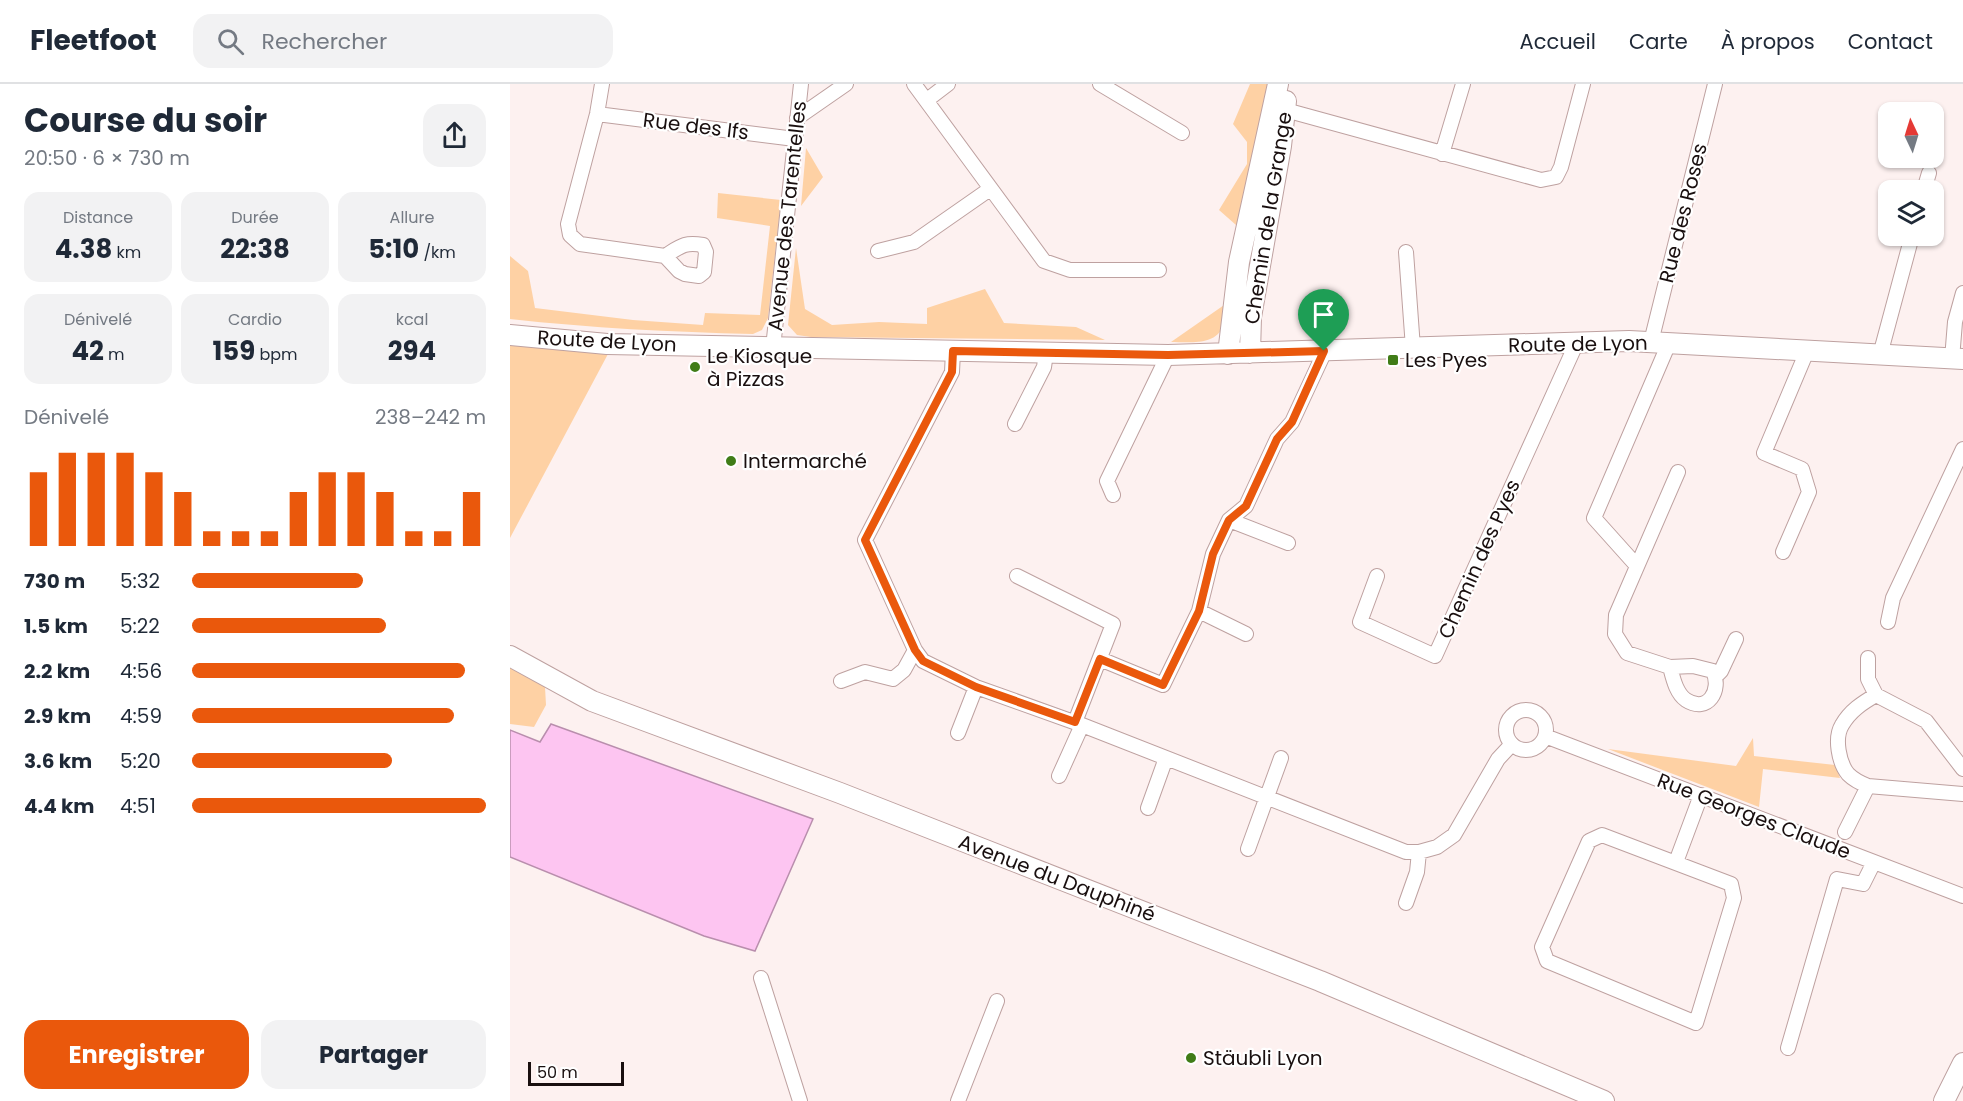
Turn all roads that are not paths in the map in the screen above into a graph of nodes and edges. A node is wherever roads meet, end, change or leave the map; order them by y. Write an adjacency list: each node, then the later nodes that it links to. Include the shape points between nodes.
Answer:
1 (602, 84): 14 (street)
2 (801, 84): 15 (street, Avenue des Tarentelles)
3 (846, 84): 15 (street)
4 (914, 84): 12 (street)
5 (948, 84): 12 (street)
6 (1100, 84): 16 (street)
7 (1278, 84): 13 (street, Chemin de la Grange)
8 (1289, 84): 13 (street, Chemin de la Grange)
9 (1463, 84): 18 (street)
10 (1583, 84): 18 (street, via 1556,177 1541,180)
11 (1715, 84): 30 (street, Rue des Roses)
12 (927, 100): 21 (street)
13 (1279, 108): 18 (street); 37 (street, Chemin de la Grange, via 1281,146 1251,316); 38 (street, Chemin de la Grange, via 1258,169 1239,262)
14 (597, 114): 17 (street, Rue des Ifs); 25 (street, via 568,224 570,235 580,244)
15 (797, 118): 17 (street, Avenue des Tarentelles)
16 (1182, 134)
17 (795, 139): 31 (street, Avenue des Tarentelles)
18 (1442, 154)
19 (1929, 173): 20 (street)
20 (1927, 180)
21 (990, 189): 23 (street, via 914,242); 26 (street, via 1044,261 1070,270)
22 (1909, 246): 40 (street)
23 (878, 251)
24 (1406, 252): 32 (street)
25 (665, 256)
26 (1159, 270)
27 (1963, 293): 41 (street, via 1955,322)
28 (510, 334): 31 (street, Route de Lyon, via 607,344)
29 (1577, 342): 30 (street, Route de Lyon); 32 (street, Route de Lyon); 51 (street, Chemin des Pyes, via 1435,656 1360,622)
30 (1660, 342): 35 (street, Route de Lyon); 49 (street, via 1594,518)
31 (773, 348): 33 (street, Route de Lyon)
32 (1413, 348): 34 (street, Route de Lyon)
33 (953, 351): 36 (street, Route de Lyon); 56 (street, via 952,372 865,540)
34 (1324, 351): 37 (street, Route de Lyon); 46 (street, via 1292,422 1277,439 1246,506)
35 (1807, 351): 40 (street, Route de Lyon); 48 (street, via 1764,453 1802,469 1809,492)
36 (1046, 353): 39 (street, Route de Lyon); 42 (street, via 1044,367)
37 (1250, 353): 38 (street, Route de Lyon)
38 (1228, 354): 39 (street, Route de Lyon)
39 (1168, 355): 45 (street, via 1107,481)
40 (1880, 355): 41 (street, Route de Lyon)
41 (1957, 359)
42 (1015, 424)
43 (1963, 449): 53 (street, via 1893,598)
44 (1678, 472): 49 (street)
45 (1113, 495)
46 (1229, 520): 47 (street); 52 (street, via 1213,554)
47 (1288, 543)
48 (1783, 552)
49 (1637, 566): 60 (street, via 1616,615 1615,634 1627,652)
50 (1017, 576): 59 (street, via 1113,624)
51 (1377, 576)
52 (1199, 611): 54 (street); 59 (street, via 1163,685)
53 (1888, 622)
54 (1246, 634)
55 (1736, 639): 61 (street)
56 (915, 650): 62 (street, via 904,670 893,679 865,672); 63 (street, via 923,661)
57 (510, 656): 91 (street, Avenue du Dauphiné, via 592,701 840,793 1320,981)
58 (1868, 658): 64 (street, via 1868,679)
59 (1100, 659): 65 (street)
60 (1670, 667): 61 (street, via 1706,668); 61 (street, via 1681,694 1697,704 1711,699 1716,691)
61 (1715, 676)
62 (841, 681)
63 (976, 687): 65 (street); 66 (street)
64 (1876, 695): 71 (street, via 1926,721); 73 (street, via 1857,706 1840,727 1838,748 1846,772)
65 (1079, 724): 69 (street); 72 (street)
66 (958, 733)
67 (1545, 736): 68 (street, via 1533,748 1524,750); 68 (street, via 1542,719 1536,713 1519,711 1507,724); 75 (street, Rue Georges Claude)
68 (1512, 744): 80 (street, via 1498,759 1454,835 1437,847)
69 (1166, 758): 76 (street); 77 (street)
70 (1281, 758): 76 (street)
71 (1963, 770)
72 (1059, 776)
73 (1868, 786): 74 (street); 78 (street)
74 (1963, 794)
75 (1701, 795): 81 (street); 82 (street, Rue Georges Claude)
76 (1266, 798): 79 (street); 80 (street, via 1406,852)
77 (1148, 808)
78 (1845, 832)
79 (1248, 849)
80 (1419, 852): 84 (street, via 1417,872)
81 (1676, 862): 81 (street, via 1602,835 1589,841 1542,947 1547,961 1696,1023 1734,898 1731,884)
82 (1874, 862): 83 (street, Rue Georges Claude); 87 (street, via 1863,884 1837,879)
83 (1963, 897)
84 (1406, 903)
85 (761, 978): 89 (street)
86 (997, 1001): 90 (street)
87 (1788, 1048)
88 (1963, 1063): 92 (street)
89 (800, 1101)
90 (958, 1101)
91 (1604, 1101)
92 (1944, 1101)

